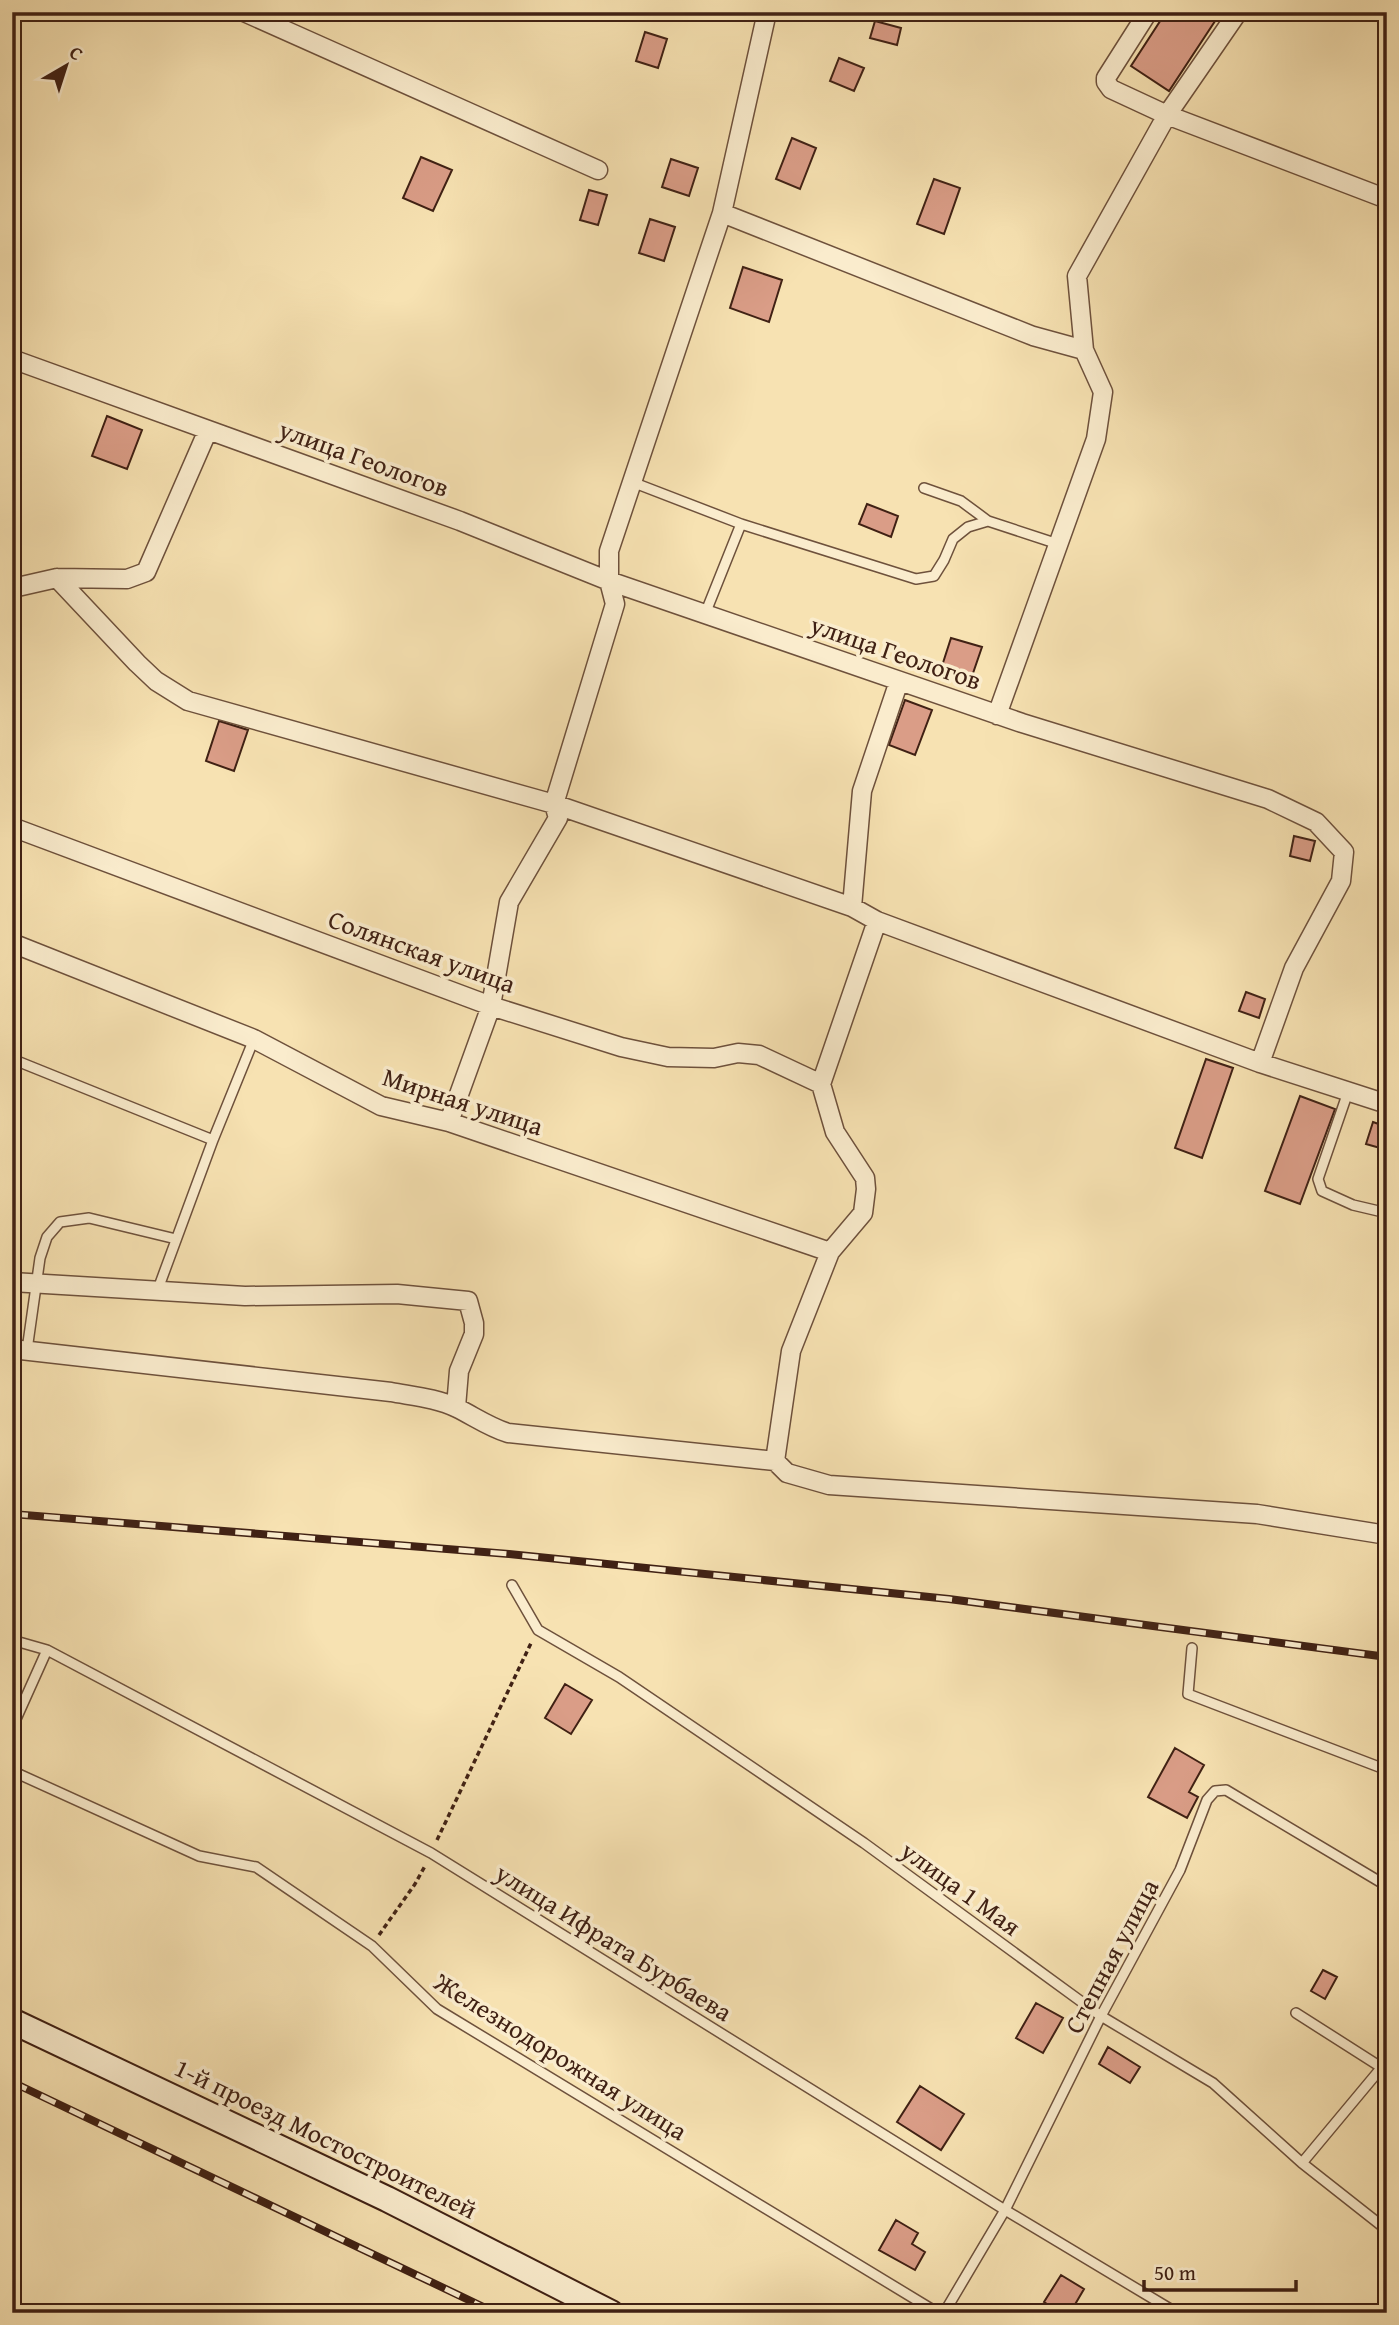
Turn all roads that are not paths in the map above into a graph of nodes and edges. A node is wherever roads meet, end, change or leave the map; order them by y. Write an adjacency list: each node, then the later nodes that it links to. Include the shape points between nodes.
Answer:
1 (244, 12): 6 (street)
2 (767, 12): 8 (street)
3 (1148, 12): 5 (street, via 1106,82 1111,89)
4 (1238, 12): 5 (street)
5 (1167, 115): 7 (street); 9 (street, via 1077,276)
6 (598, 170)
7 (1387, 199)
8 (722, 213): 9 (street, via 1033,337); 12 (street)
9 (1084, 350): 16 (street, via 1103,392 1096,439)
10 (12, 359): 11 (street, улица Геологов)
11 (208, 430): 17 (street, via 146,572 127,579); 18 (street, улица Геологов)
12 (632, 482): 15 (lane); 18 (street, via 609,551)
13 (924, 488): 14 (lane, via 961,501)
14 (988, 521): 15 (lane, via 968,527 953,539 934,576 916,579); 16 (lane)
15 (741, 524): 20 (lane)
16 (1058, 544): 22 (street)
17 (57, 578): 19 (street); 23 (street, via 136,663 188,701)
18 (610, 580): 20 (street, улица Геологов); 23 (street, via 615,604)
19 (12, 588)
20 (705, 614): 21 (street, улица Геологов)
21 (899, 681): 22 (street, улица Геологов); 25 (street, via 862,791)
22 (997, 715): 31 (street, улица Геологов, via 1268,799 1316,822 1344,852 1341,881 1293,968)
23 (554, 804): 25 (street); 28 (street, via 558,818 509,902)
24 (12, 827): 28 (street, Солянская улица)
25 (852, 907): 26 (street)
26 (877, 921): 31 (street); 32 (street)
27 (12, 943): 29 (street, Мирная улица)
28 (491, 1006): 32 (street, Солянская улица, via 668,1057 759,1055); 35 (street)
29 (254, 1039): 35 (street, Мирная улица, via 381,1106); 36 (lane)
30 (12, 1059): 36 (lane)
31 (1260, 1063): 33 (street)
32 (821, 1084): 39 (street, via 835,1132 859,1167 866,1189 863,1213)
33 (1348, 1092): 34 (street); 37 (lane, via 1318,1179 1322,1191)
34 (1387, 1104)
35 (449, 1122): 39 (street, Мирная улица)
36 (213, 1140): 38 (lane)
37 (1387, 1213)
38 (176, 1239): 41 (lane, via 89,1218 60,1222 47,1237); 42 (lane)
39 (831, 1252): 45 (street, via 791,1351)
40 (12, 1282): 41 (street)
41 (37, 1283): 42 (street); 43 (lane)
42 (158, 1289): 44 (street, via 245,1296 397,1294 468,1301 474,1334 459,1371)
43 (20, 1350): 44 (street, via 391,1392)
44 (456, 1407): 45 (street, via 508,1433)
45 (775, 1461): 46 (street, via 786,1473 829,1485 1257,1514)
46 (1387, 1535)
47 (512, 1585): 56 (lane, улица 1 Мая, via 538,1630 619,1677 864,1843)
48 (12, 1640): 50 (lane, улица Ифрата Бурбаева)
49 (1192, 1648): 52 (lane, via 1188,1694)
50 (47, 1650): 51 (lane); 60 (lane, улица Ифрата Бурбаева, via 431,1853)
51 (12, 1728)
52 (1387, 1770)
53 (12, 1771): 63 (lane, Железнодорожная улица, via 199,1856 256,1867 372,1946 437,2009)
54 (1387, 1886): 56 (lane, Степная улица, via 1226,1790 1215,1791 1207,1800 1180,1870)
55 (1296, 2013): 58 (lane)
56 (1101, 2016): 59 (lane, улица 1 Мая, via 1213,2083); 60 (lane, Степная улица)
57 (12, 2021): 62 (street, 1-й проезд Мостостроителей, via 387,2199)
58 (1385, 2066): 59 (lane)
59 (1301, 2163): 61 (lane, улица 1 Мая)
60 (1004, 2210): 64 (lane, Степная улица); 65 (lane, улица Ифрата Бурбаева)
61 (1387, 2230)
62 (611, 2313)
63 (938, 2313)
64 (944, 2313)
65 (1177, 2313)

